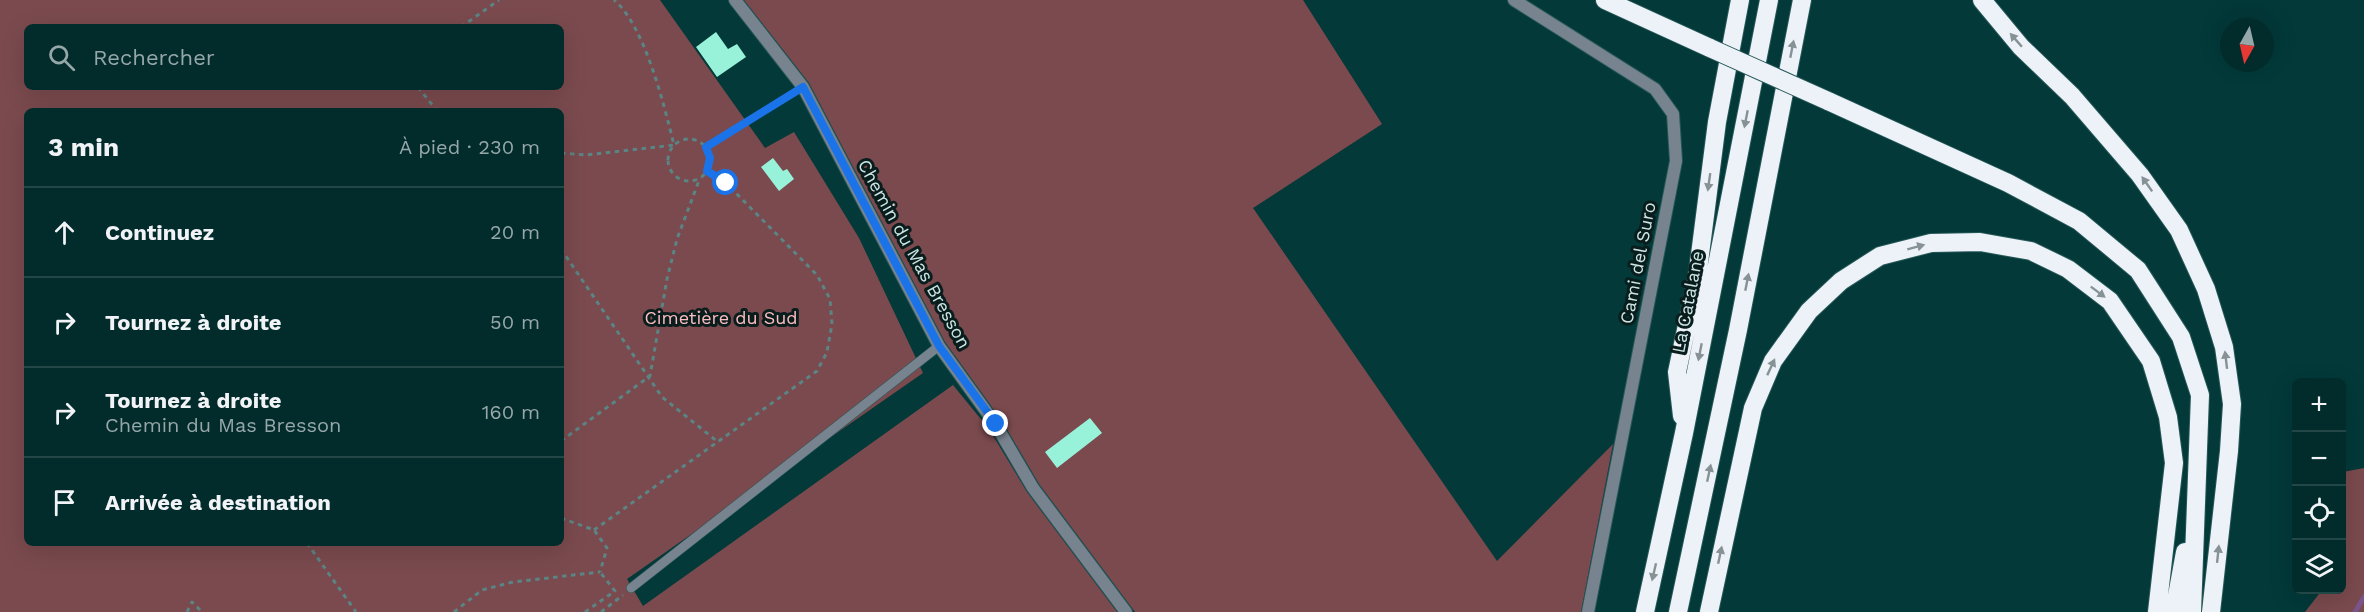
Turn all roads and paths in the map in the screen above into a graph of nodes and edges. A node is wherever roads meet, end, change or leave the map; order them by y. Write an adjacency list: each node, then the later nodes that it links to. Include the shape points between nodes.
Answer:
1 (499, 0): 10 (path)
2 (614, 0): 14 (path, via 644,46)
3 (735, 0): 11 (street, Chemin du Mas Bresson)
4 (1514, 0): 38 (street, Cami del Suro, via 1655,89 1673,114 1676,162)
5 (1605, 0): 25 (highway, bridge, via 2008,183 2079,221 2138,270 2181,336 2200,395)
6 (1740, 0): 22 (highway, one-way to 22, via 1717,122 1697,278 1677,372)
7 (1769, 0): 22 (highway, La Catalane, one-way to 22)
8 (1802, 0): 40 (highway, one-way to 8)
9 (1982, 0): 45 (highway, one-way to 9, via 2232,404 2224,347 2206,289 2179,230 2140,175)
10 (465, 24)
11 (803, 87): 15 (path); 20 (street, Chemin du Mas Bresson)
12 (420, 90): 13 (path)
13 (434, 108)
14 (674, 144): 15 (path, via 682,139 696,140); 16 (path, via 585,155); 18 (path, via 667,160 669,170 688,182)
15 (706, 147): 17 (path, via 710,158)
16 (564, 153)
17 (707, 171): 18 (path); 24 (path, via 726,183 817,275 830,299 832,324 827,352 818,371)
18 (700, 178): 21 (path, via 677,239)
19 (564, 253): 21 (path)
20 (939, 346): 30 (lane); 37 (street, Chemin du Mas Bresson, via 996,424 1033,488)
21 (650, 376): 23 (path); 24 (path, via 662,397)
22 (1684, 433): 39 (highway, La Catalane, one-way to 39)
23 (564, 439)
24 (718, 442): 27 (path)
25 (2196, 497): 43 (highway); 44 (highway)
26 (564, 519): 27 (path)
27 (594, 530): 29 (path, via 608,548)
28 (309, 546): 33 (path)
29 (600, 572): 34 (path, via 513,582 482,590); 35 (path, via 615,591)
30 (631, 588): 36 (path)
31 (187, 612): 32 (path, via 192,602)
32 (202, 612)
33 (356, 612)
34 (454, 612)
35 (585, 612)
36 (601, 612)
37 (1126, 612)
38 (1588, 612)
39 (1645, 612)
40 (1678, 612)
41 (1709, 612): 42 (highway, one-way to 42, via 1753,408 1773,361 1809,310 1841,281 1880,256 1931,243 1980,242 2031,251 2068,269 2110,301 2151,361 2168,417 2174,464)
42 (2157, 612)
43 (2174, 612)
44 (2192, 612)
45 (2211, 612)

